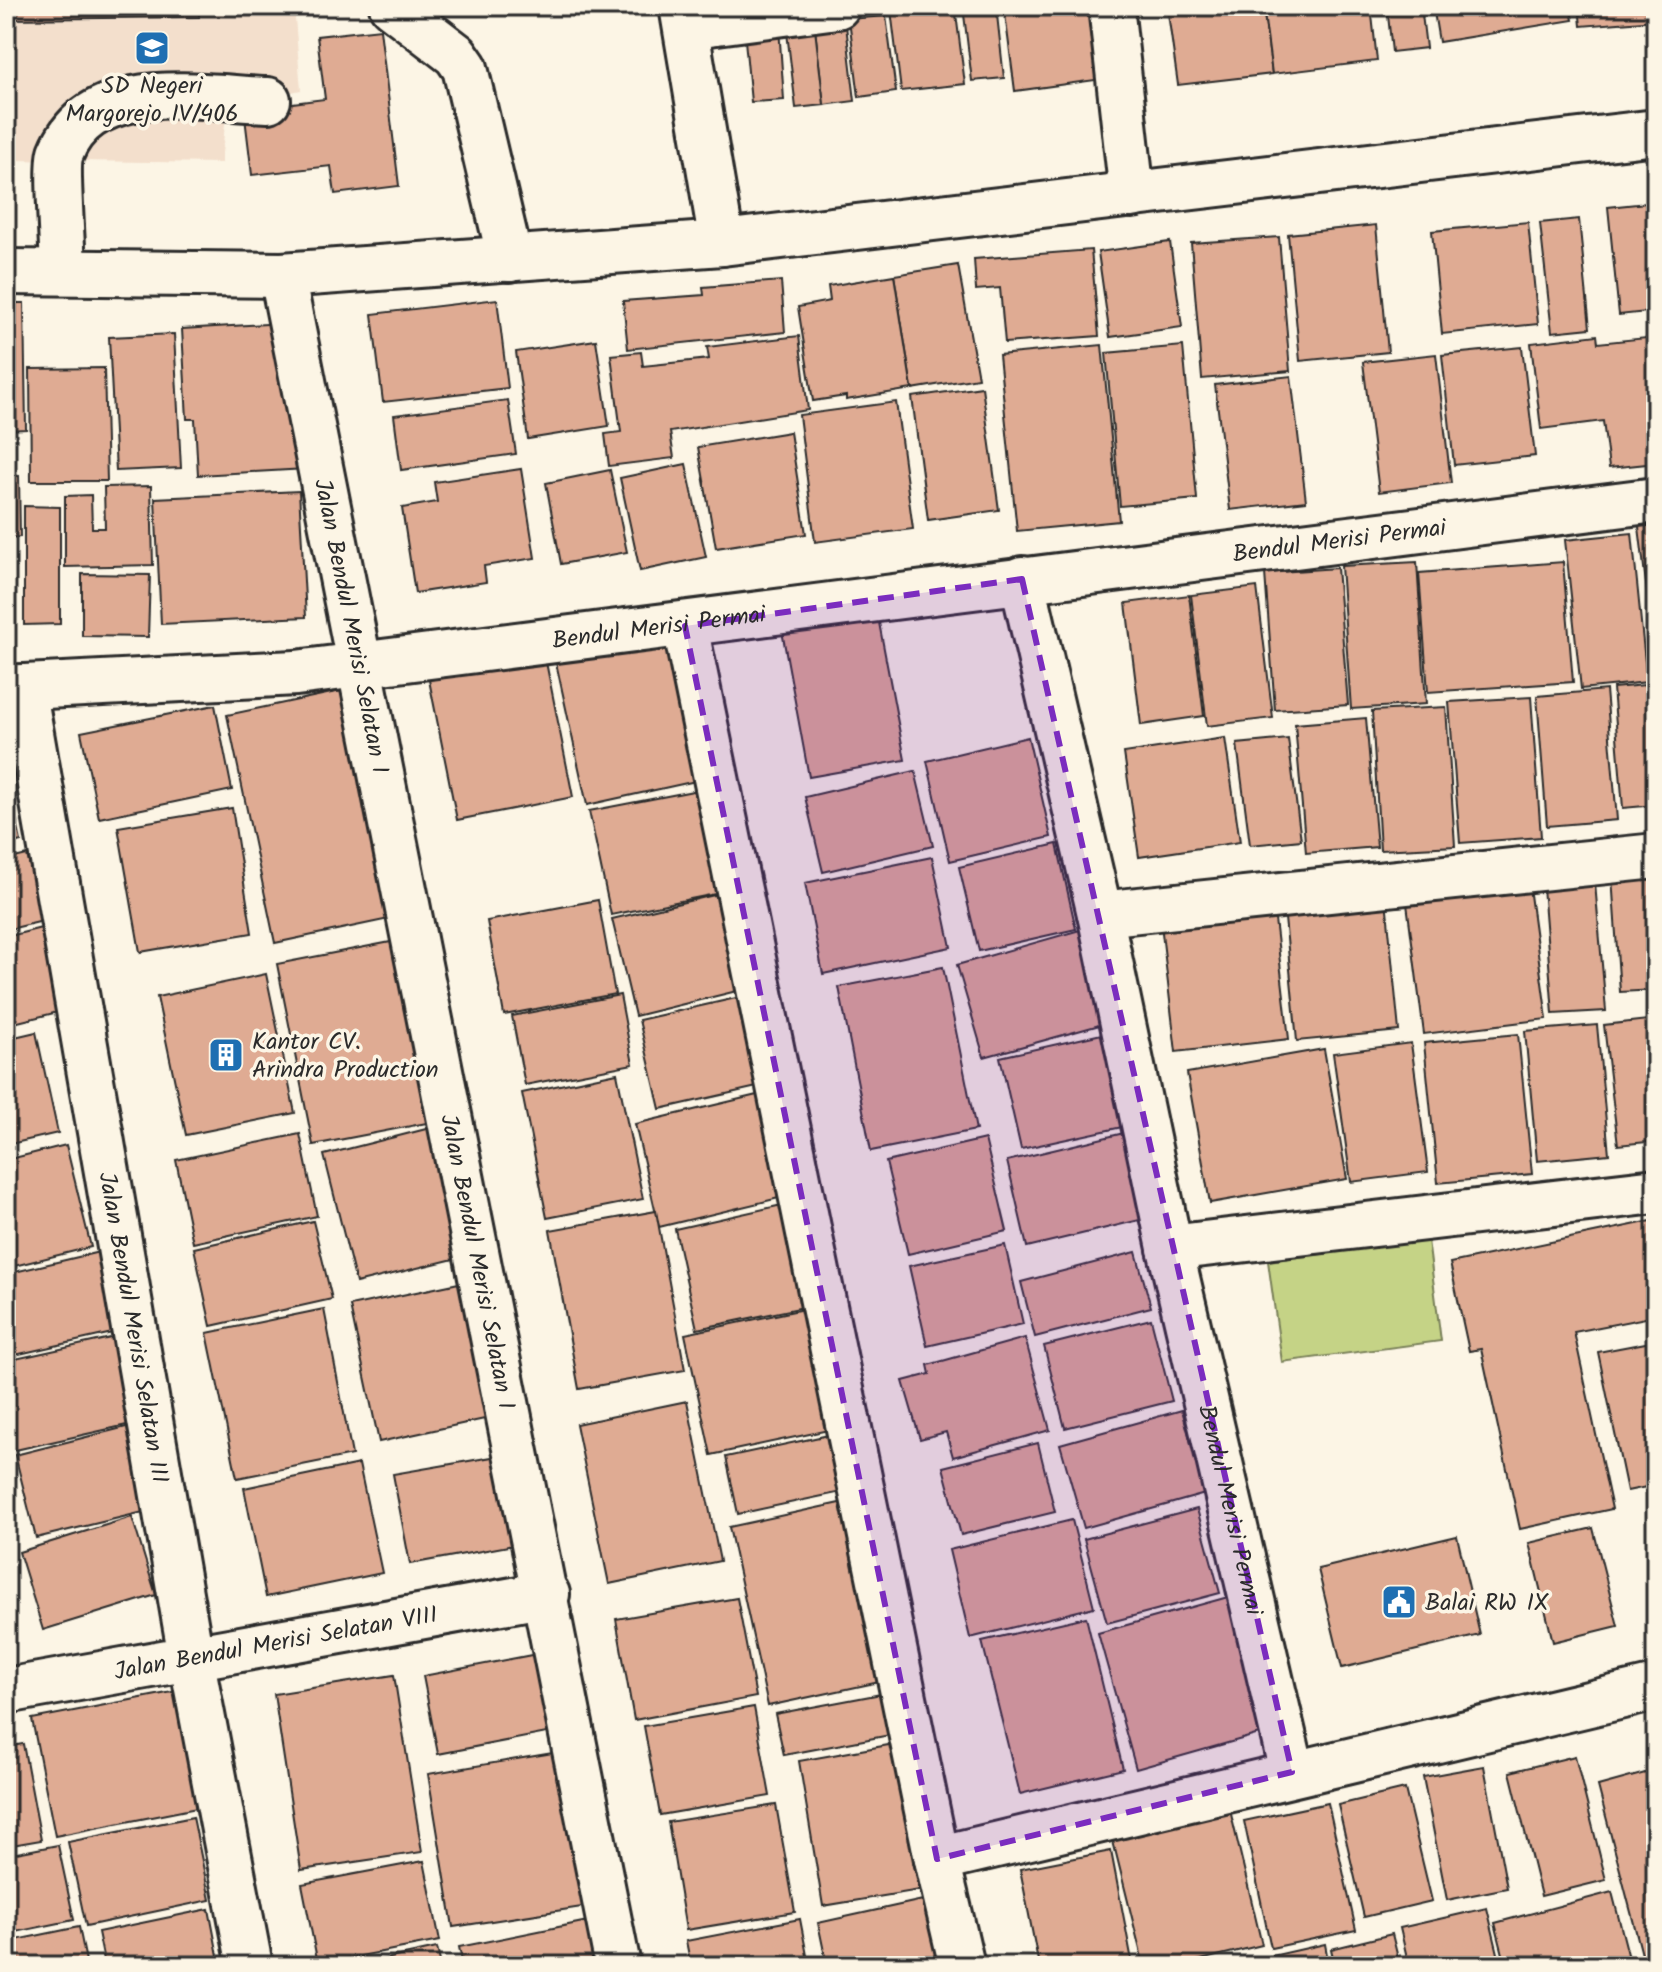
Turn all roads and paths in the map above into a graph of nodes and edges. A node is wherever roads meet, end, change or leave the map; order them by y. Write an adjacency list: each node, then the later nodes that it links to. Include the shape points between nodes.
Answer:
1 (392, 6): 9 (street, via 456,55 465,68)
2 (837, 6): 4 (street)
3 (1111, 6): 7 (street)
4 (684, 16): 8 (street)
5 (268, 100): 10 (street, via 140,95 93,112 60,155)
6 (1656, 132): 7 (street)
7 (1132, 195): 8 (street)
8 (722, 243): 9 (street)
9 (510, 259): 12 (street)
10 (63, 271): 11 (street); 12 (street)
11 (6, 272)
12 (282, 275): 16 (street, Jalan Bendul Merisi Selatan I)
13 (1656, 500): 14 (street, Bendul Merisi Permai)
14 (1022, 579): 15 (street, Bendul Merisi Permai); 19 (street, Bendul Merisi Permai)
15 (685, 626): 16 (street, Bendul Merisi Permai); 27 (street)
16 (361, 664): 17 (street, Bendul Merisi Permai, via 296,673); 22 (street, Jalan Bendul Merisi Selatan I)
17 (14, 688): 23 (street, Jalan Bendul Merisi Selatan III)
18 (1656, 856): 19 (street)
19 (1100, 914): 21 (street, Bendul Merisi Permai)
20 (1656, 1191): 21 (street)
21 (1170, 1248): 26 (street, Bendul Merisi Permai)
22 (547, 1594): 23 (street, Jalan Bendul Merisi Selatan VIII); 29 (street, Jalan Bendul Merisi Selatan I)
23 (191, 1657): 25 (street, Jalan Bendul Merisi Selatan VIII); 28 (street, Jalan Bendul Merisi Selatan III)
24 (1656, 1688): 26 (street)
25 (6, 1691)
26 (1292, 1772): 27 (street)
27 (937, 1859): 30 (street)
28 (250, 1966)
29 (618, 1966)
30 (962, 1966)

